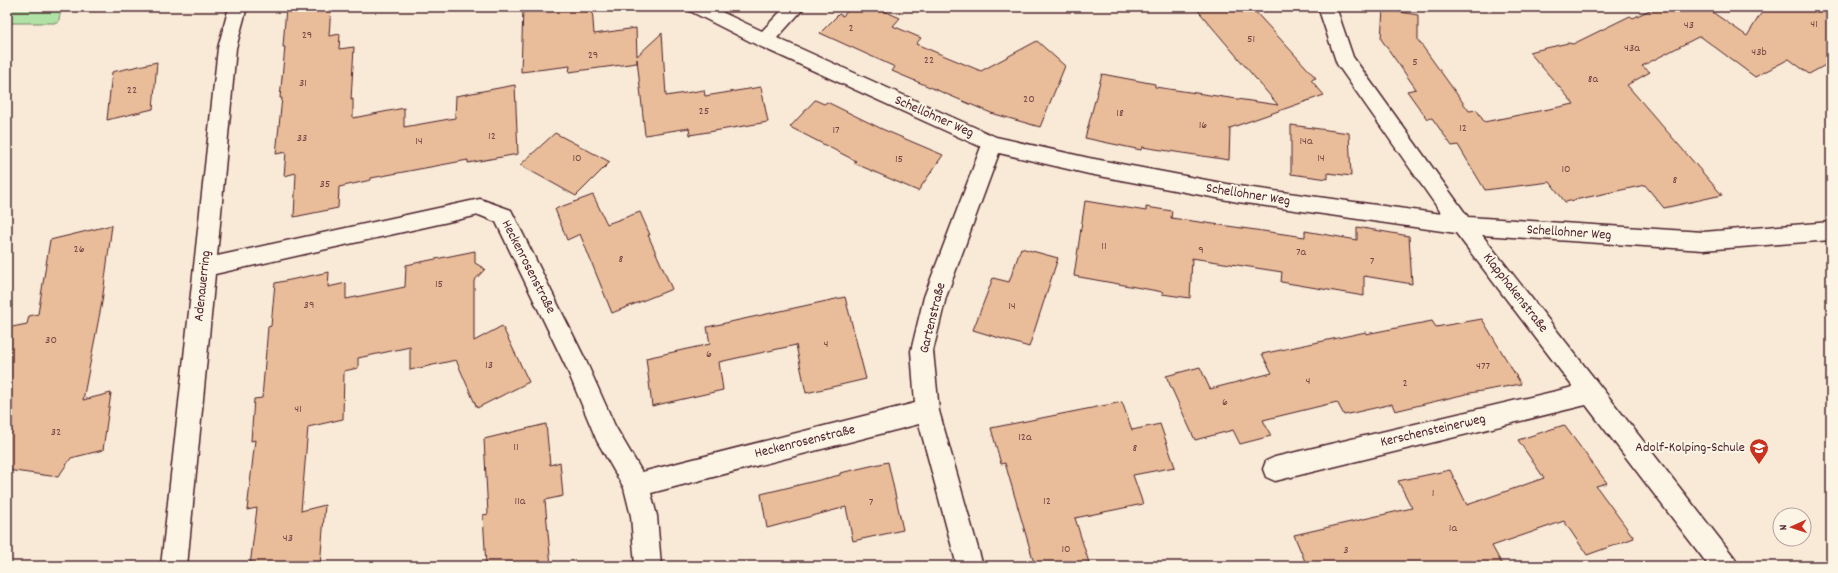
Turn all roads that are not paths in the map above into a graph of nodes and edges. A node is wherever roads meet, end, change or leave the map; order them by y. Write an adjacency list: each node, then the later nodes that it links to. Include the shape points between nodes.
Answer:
1 (238, 7): 9 (street, Adenauerring, via 227,48)
2 (696, 7): 5 (street, Schellohner Weg)
3 (796, 7): 5 (street)
4 (1327, 7): 7 (street, Klapphakenstraße, via 1344,59)
5 (764, 40): 6 (street, Schellohner Weg)
6 (992, 144): 7 (street, Schellohner Weg, via 1089,166 1238,194); 11 (street, Gartenstraße, via 935,297 922,351)
7 (1462, 225): 8 (street, Schellohner Weg, via 1703,241); 10 (street, Klapphakenstraße)
8 (1831, 231)
9 (205, 267): 13 (street, Heckenrosenstraße, via 480,207 504,216 578,368 606,433); 14 (street, Adenauerring)
10 (1591, 393): 12 (street, Kerschensteinerweg); 17 (street, Klapphakenstraße)
11 (927, 411): 13 (street, Heckenrosenstraße); 16 (street, Gartenstraße)
12 (1275, 469)
13 (636, 485): 15 (street, Heckenrosenstraße, via 644,516)
14 (174, 566)
15 (648, 566)
16 (970, 566)
17 (1725, 566)

